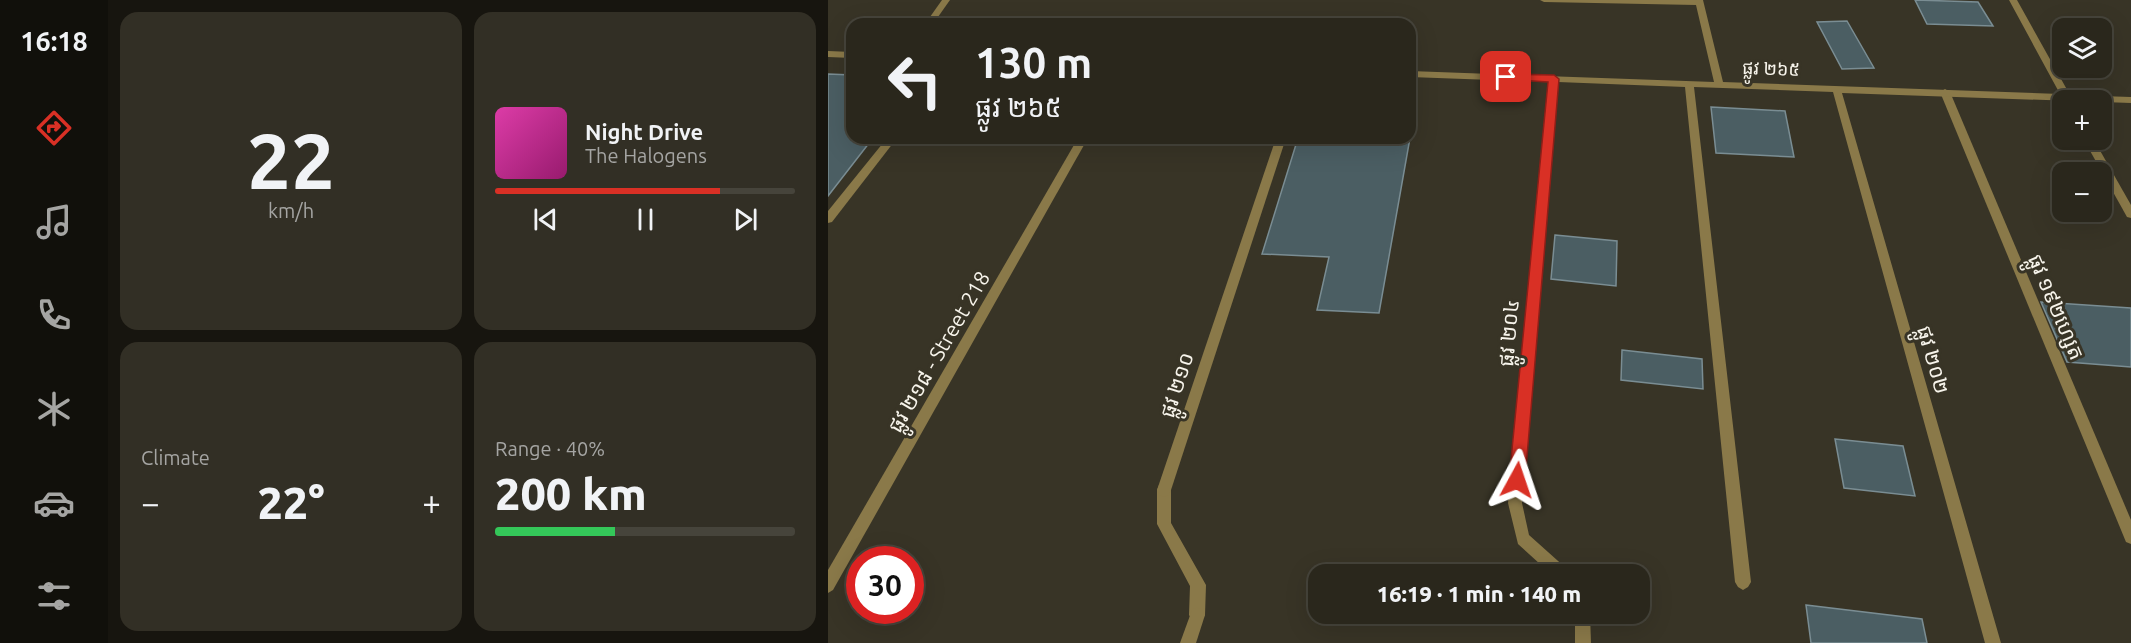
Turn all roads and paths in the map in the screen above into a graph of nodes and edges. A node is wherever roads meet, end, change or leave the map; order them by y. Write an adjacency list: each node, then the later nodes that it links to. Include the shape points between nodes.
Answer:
1 (946, 0): 5 (street)
2 (1544, 0): 4 (street)
3 (2013, 0): 13 (street)
4 (1700, 1): 11 (street)
5 (933, 18)
6 (828, 54): 7 (street)
7 (846, 54)
8 (1416, 74): 9 (street, ផ្លូវ ២៦៥)
9 (1554, 79): 10 (street, ផ្លូវ ២៦៥); 25 (street, ផ្លូវ ២០៤, via 1515,503 1523,539)
10 (1689, 83): 11 (street, ផ្លូវ ២៦៥); 26 (street)
11 (1719, 84): 12 (street, ផ្លូវ ២៦៥)
12 (1836, 88): 14 (street, ផ្លូវ ២៦៥); 31 (street, ផ្លូវ ២០២)
13 (2062, 90)
14 (1945, 92): 15 (street, ផ្លូវ ២៦៥); 24 (street, ផ្លូវ ១៩២ហ្សេត)
15 (2052, 97)
16 (2112, 99): 17 (street, ផ្លូវ ២៦៥)
17 (2131, 100)
18 (887, 144): 23 (street)
19 (1080, 144): 27 (street, ផ្លូវ ២១៨ - Street 218)
20 (1279, 144): 29 (street, ផ្លូវ ២១០, via 1164,490 1164,524 1198,585 1197,615)
21 (2095, 150): 22 (street)
22 (2131, 214)
23 (828, 219)
24 (2131, 537)
25 (1551, 564)
26 (1743, 582)
27 (828, 585)
28 (1583, 624): 30 (street)
29 (1188, 643)
30 (1583, 643)
31 (1993, 643)

